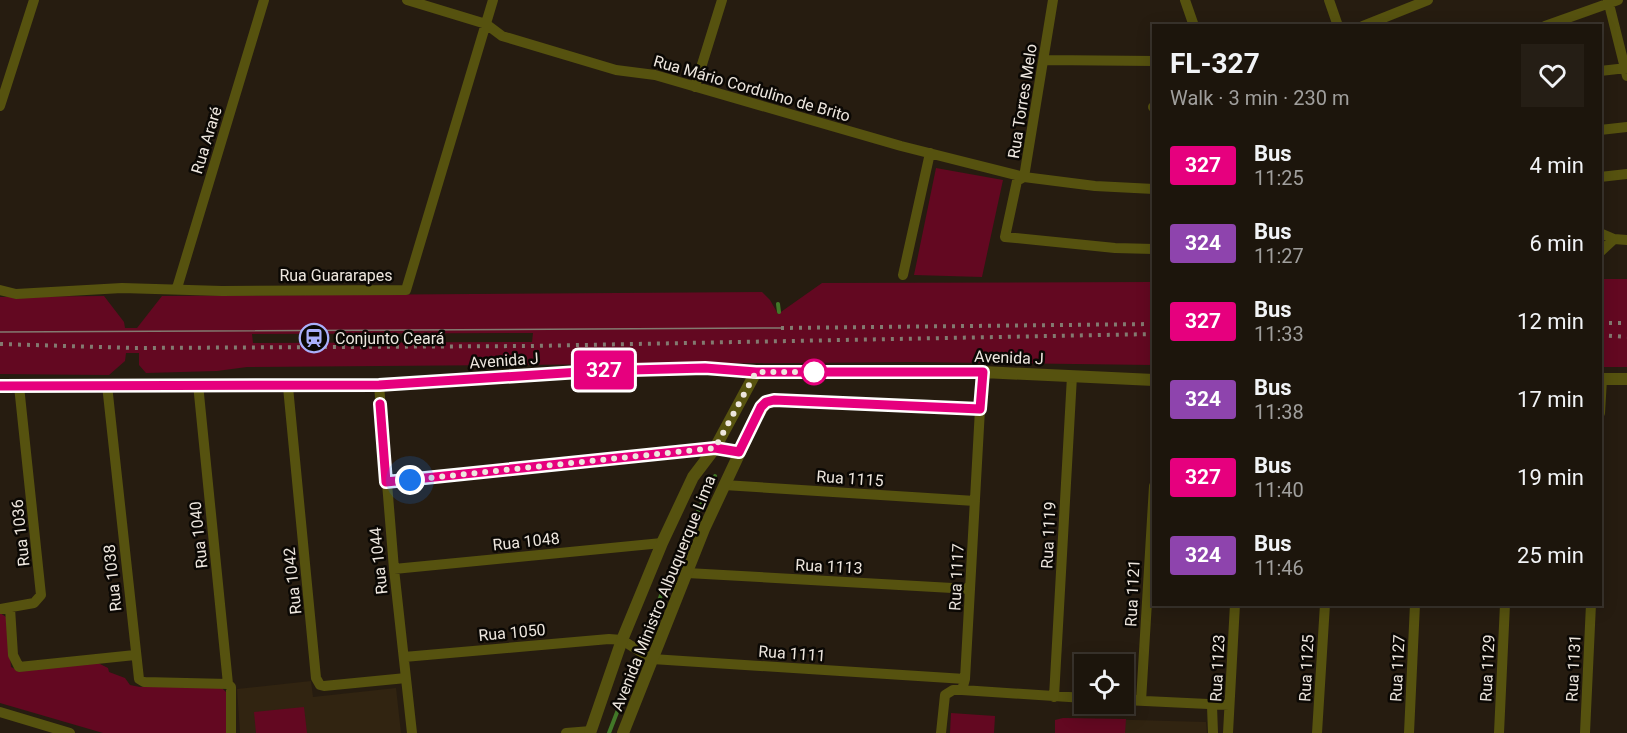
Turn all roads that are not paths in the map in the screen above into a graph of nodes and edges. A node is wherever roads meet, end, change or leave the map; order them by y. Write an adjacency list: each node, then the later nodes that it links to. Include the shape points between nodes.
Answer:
1 (34, 0): 21 (street)
2 (264, 0): 35 (street, Rua Araré)
3 (407, 0): 11 (street, Rua Mário Cordulino de Brito)
4 (493, 0): 11 (street, Rua Guararapes)
5 (722, 0): 20 (street)
6 (1053, 0): 16 (street, Rua Torres Melo)
7 (1185, 0): 12 (street)
8 (1329, 0): 13 (street)
9 (1428, 0): 14 (street)
10 (1612, 1): 15 (street); 19 (street)
11 (486, 24): 20 (street, Rua Mário Cordulino de Brito, via 502,36 616,70 655,75); 35 (street, Rua Guararapes, via 406,290)
12 (1193, 24)
13 (1337, 24)
14 (1368, 24)
15 (1550, 24)
16 (1044, 60): 17 (street); 26 (street, Rua Torres Melo)
17 (1152, 61)
18 (1602, 71): 19 (street)
19 (1627, 71)
20 (695, 87): 24 (street, Rua Mário Cordulino de Brito)
21 (0, 106)
22 (1627, 127): 23 (street)
23 (1602, 130)
24 (930, 153): 26 (street, Rua Mário Cordulino de Brito); 34 (street)
25 (1627, 174): 27 (street)
26 (1024, 177): 28 (street, Rua Mário Cordulino de Brito); 32 (street, Rua Torres Melo, via 1017,181 1005,237)
27 (1602, 177)
28 (1152, 189)
29 (1602, 234): 30 (street)
30 (1614, 239): 31 (street); 33 (street)
31 (1627, 240)
32 (1152, 249)
33 (1602, 250)
34 (903, 275)
35 (177, 288): 36 (street, Rua Guararapes, via 16,294)
36 (0, 290)
37 (756, 372): 38 (street, Avenida J); 45 (street, Avenida J, via 705,368 595,371); 50 (street, Avenida Ministro Albuquerque Lima)
38 (983, 372): 39 (street, Avenida J); 49 (street)
39 (1072, 376): 42 (street, Avenida J); 73 (street, Rua 1119)
40 (1602, 379): 41 (street)
41 (1627, 379)
42 (1152, 380)
43 (198, 384): 44 (street, Avenida J); 48 (street, Avenida J); 71 (street, Rua 1040)
44 (106, 385): 47 (street, Avenida J); 67 (street, Rua 1038)
45 (379, 385): 48 (street, Avenida J); 52 (street, Rua 1044)
46 (0, 386): 47 (street, Avenida J)
47 (19, 386): 65 (street, Rua 1036, via 41,595 34,603)
48 (288, 387): 70 (street, Rua 1042, via 316,678 324,686)
49 (980, 409): 51 (street, Avenida Ministro Albuquerque Lima, via 774,400 761,407); 54 (street, Rua 1117)
50 (715, 448): 51 (street); 52 (street); 56 (street, Avenida Ministro Albuquerque Lima, via 693,477)
51 (739, 452): 53 (street, Avenida Ministro Albuquerque Lima)
52 (386, 482): 57 (street, Rua 1044)
53 (724, 485): 54 (street, Rua 1115); 58 (street, Avenida Ministro Albuquerque Lima)
54 (975, 501): 59 (street, Rua 1117)
55 (1152, 519): 76 (street, Rua 1121)
56 (662, 543): 57 (street, Rua 1048); 66 (street, Avenida Ministro Albuquerque Lima)
57 (394, 568): 68 (street, Rua 1044)
58 (687, 573): 59 (street, Rua 1113); 69 (street, Avenida Ministro Albuquerque Lima)
59 (970, 589): 72 (street, Rua 1117)
60 (1235, 606): 77 (street, Rua 1123)
61 (1325, 606): 89 (street, Rua 1125)
62 (1415, 606): 90 (street, Rua 1127)
63 (1505, 606): 91 (street, Rua 1129)
64 (1591, 606): 92 (street, Rua 1131)
65 (5, 608): 67 (street, via 13,655 19,667)
66 (622, 640): 68 (street, Rua 1050); 69 (street, Rua 1111); 81 (street, Avenida Ministro Albuquerque Lima)
67 (135, 656): 71 (street, Rua 1038, via 139,679 144,682)
68 (404, 657): 70 (street, Rua 1044)
69 (652, 659): 72 (street, Rua 1111); 85 (street, Avenida Ministro Albuquerque Lima)
70 (406, 678): 83 (street, Rua 1044)
71 (228, 684): 82 (street, Rua 1040)
72 (963, 685): 73 (street, Rua 1111); 86 (street, via 945,695)
73 (1054, 697): 74 (street, Rua 1111)
74 (1074, 698)
75 (1134, 701): 76 (street)
76 (1141, 701): 78 (street)
77 (1229, 705): 78 (street); 88 (street, Rua 1123)
78 (1212, 706): 87 (street)
79 (0, 712): 80 (street)
80 (63, 732)
81 (591, 732): 84 (street)
82 (231, 733)
83 (412, 733)
84 (566, 733)
85 (623, 733)
86 (940, 733)
87 (1213, 733)
88 (1228, 733)
89 (1317, 733)
90 (1409, 733)
91 (1499, 733)
92 (1585, 733)

